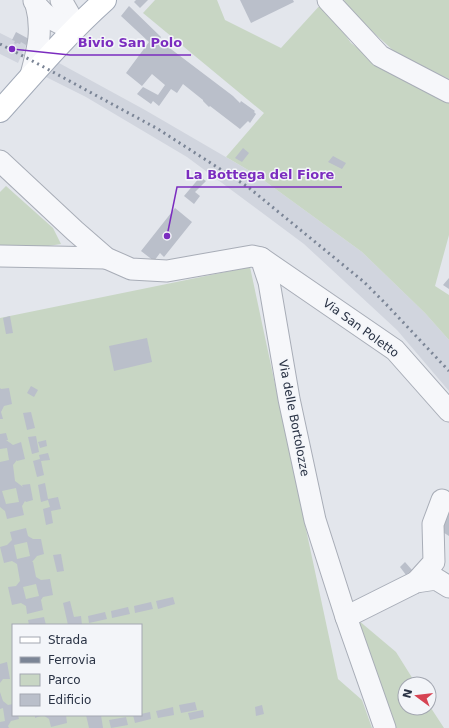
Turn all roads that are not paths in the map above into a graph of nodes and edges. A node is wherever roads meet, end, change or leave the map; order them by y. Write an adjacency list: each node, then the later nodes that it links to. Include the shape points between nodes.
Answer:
1 (61, 0): 5 (street, via 69,14)
2 (105, 0): 5 (main road)
3 (328, 0): 7 (street, via 380,56)
4 (35, 2): 5 (street, via 45,14); 6 (street, via 40,19 40,36)
5 (73, 29): 6 (main road)
6 (32, 75): 8 (main road)
7 (449, 92)
8 (0, 111)
9 (0, 161): 11 (street)
10 (0, 256): 11 (street)
11 (106, 258): 12 (street, via 131,269 167,271 252,256)
12 (261, 258): 13 (street, Via San Poletto, via 395,350); 17 (street, Via delle Bortolozze, via 269,282 289,399 315,520)
13 (449, 410)
14 (442, 500): 15 (street, via 433,524 434,562)
15 (416, 582): 16 (street, via 436,578); 17 (street)
16 (449, 587)
17 (346, 617): 18 (street, Via delle Bortolozze)
18 (385, 728)

